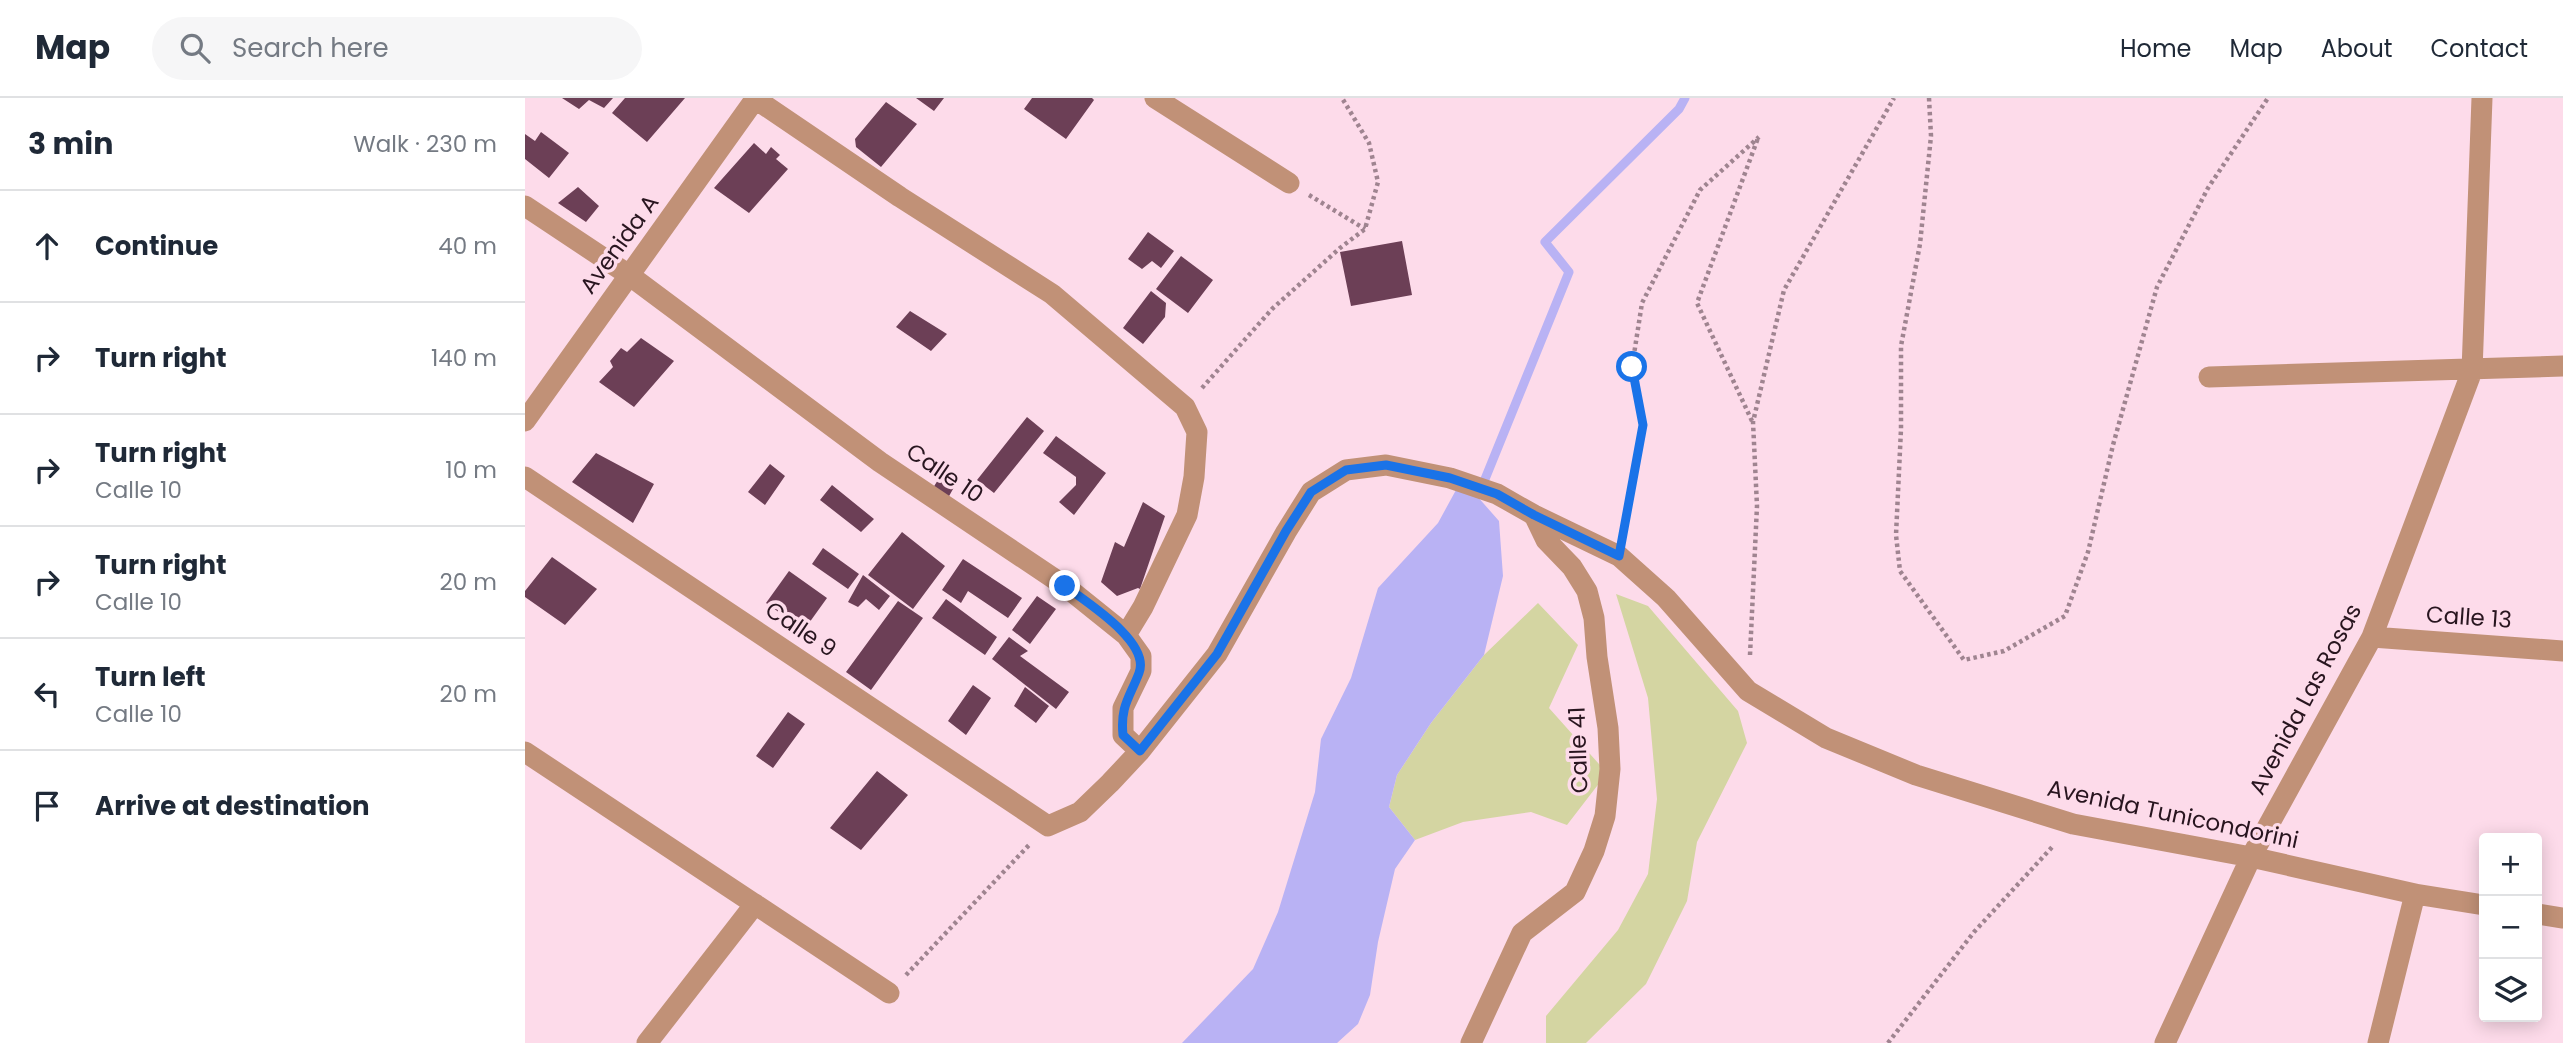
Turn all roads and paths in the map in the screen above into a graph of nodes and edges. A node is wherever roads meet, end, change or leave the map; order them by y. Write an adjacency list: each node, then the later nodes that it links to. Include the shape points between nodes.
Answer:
1 (755, 98): 11 (street, Avenida A); 15 (street, via 1052,294)
2 (1155, 98): 8 (street)
3 (1342, 98): 10 (path, via 1369,143 1378,182)
4 (1894, 98): 17 (path, via 1784,289)
5 (1929, 98): 6 (path, via 1931,136 1920,244 1901,346 1896,535 1900,571 1964,660 2004,651 2065,616 2088,552 2157,287 2208,188)
6 (2268, 98)
7 (2482, 98): 13 (street, Avenida Las Rosas)
8 (1289, 183): 10 (path)
9 (525, 206): 11 (street, Calle 10)
10 (1365, 229): 15 (path, via 1272,309)
11 (629, 275): 16 (street, Avenida A); 21 (street, Calle 10, via 880,461 1065,586)
12 (2563, 366): 13 (street)
13 (2472, 371): 14 (street); 22 (street, Avenida Las Rosas)
14 (2209, 377)
15 (1185, 407): 21 (street, via 1197,432 1187,515)
16 (525, 421)
17 (1753, 422): 20 (path, via 1697,303 1759,137 1700,190 1642,303 1632,367 1643,425); 24 (path, via 1757,506)
18 (525, 477): 28 (street, Calle 9)
19 (1534, 515): 20 (street, Avenida Tunicondorini); 25 (street, Avenida Tunicondorini, via 1497,494 1450,478 1386,465 1346,470 1311,492 1217,654); 37 (street, Calle 41, via 1546,540 1572,566 1587,591 1594,618 1608,728 1605,816 1575,892 1522,933)
20 (1619, 556): 24 (street, Avenida Tunicondorini, via 1666,598)
21 (1126, 635): 25 (street, Calle 10, via 1141,663 1123,708 1123,735)
22 (2372, 636): 23 (street, Calle 13); 29 (street, Avenida Las Rosas)
23 (2563, 651)
24 (1748, 691): 27 (street, Avenida Tunicondorini, via 1826,738 1864,754)
25 (1140, 751): 28 (street, Avenida Tunicondorini, via 1080,812)
26 (525, 752): 31 (street)
27 (2073, 824): 29 (street, Avenida Tunicondorini); 38 (path, via 1974,932)
28 (1048, 826): 35 (path)
29 (2251, 857): 30 (street, Avenida Tunicondorini); 39 (street, Avenida Las Rosas)
30 (2416, 894): 32 (street, Avenida Tunicondorini); 40 (street)
31 (755, 904): 35 (street); 36 (street)
32 (2479, 904)
33 (2542, 915): 34 (street)
34 (2563, 918)
35 (889, 993)
36 (647, 1043)
37 (1471, 1043)
38 (1888, 1043)
39 (2165, 1043)
40 (2378, 1043)

